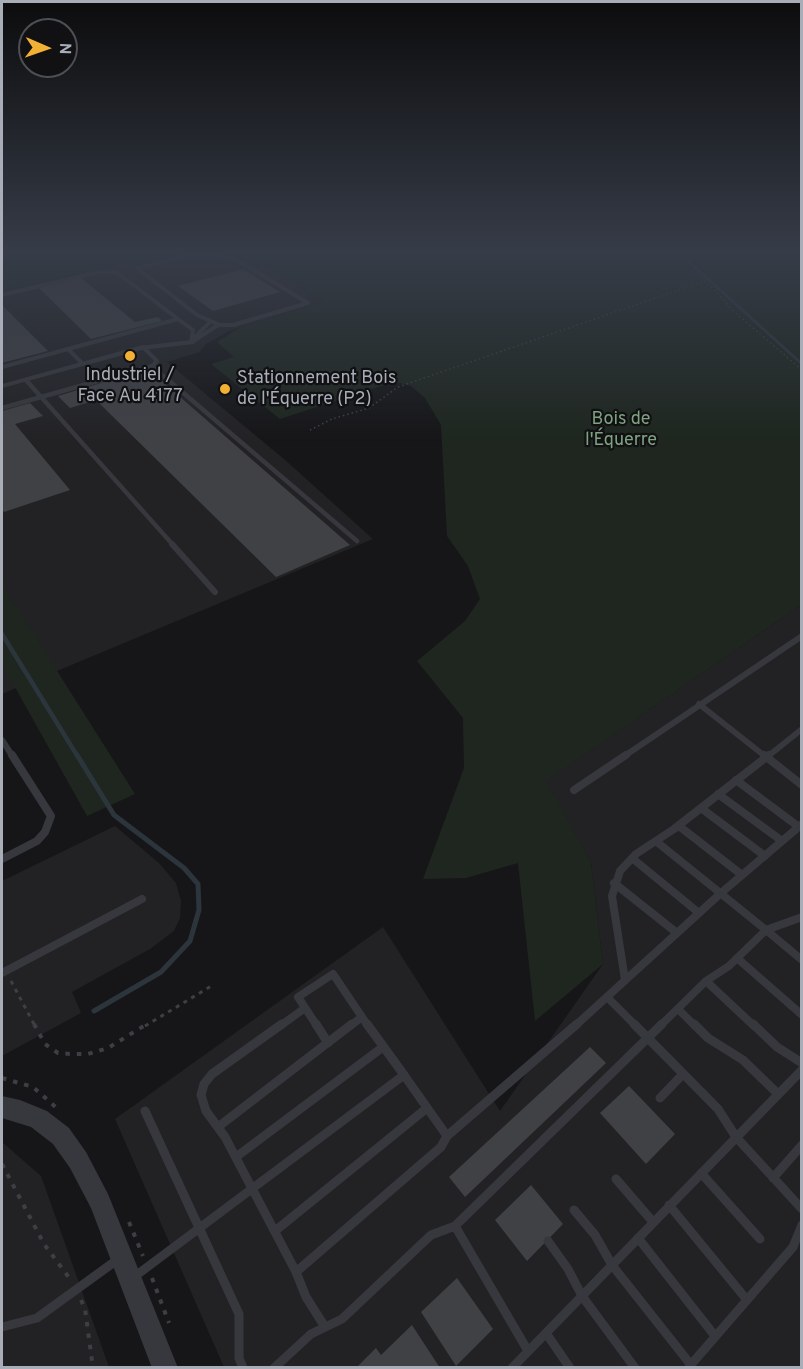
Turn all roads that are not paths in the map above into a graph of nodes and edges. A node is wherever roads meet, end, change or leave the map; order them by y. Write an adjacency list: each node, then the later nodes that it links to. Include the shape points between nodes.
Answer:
1 (173, 315): 4 (lane)
2 (199, 315): 5 (lane)
3 (267, 315): 6 (lane, via 233,325)
4 (178, 319): 7 (lane, via 194,332); 9 (lane)
5 (211, 321): 6 (lane); 7 (lane)
6 (218, 325): 7 (lane)
7 (191, 342): 8 (street)
8 (143, 347): 10 (street); 12 (lane, via 157,361)
9 (68, 349): 10 (lane); 11 (lane)
10 (83, 364): 13 (street)
11 (2, 366)
12 (152, 366): 15 (lane); 17 (lane)
13 (26, 380): 14 (street); 15 (lane)
14 (2, 387)
15 (41, 396): 16 (lane); 18 (lane)
16 (2, 408)
17 (357, 541)
18 (215, 592)
19 (801, 636): 20 (lane)
20 (699, 704): 23 (lane); 26 (lane)
21 (801, 729): 23 (lane)
22 (2, 740): 35 (lane, via 51,816 37,841)
23 (768, 755): 24 (lane); 25 (lane)
24 (736, 780): 27 (lane); 30 (lane)
25 (801, 785)
26 (574, 790)
27 (718, 794): 28 (lane); 31 (lane)
28 (701, 808): 29 (lane); 33 (lane)
29 (679, 826): 32 (lane); 36 (lane)
30 (800, 826): 31 (lane)
31 (782, 841): 33 (lane)
32 (657, 842): 34 (lane); 38 (lane)
33 (765, 856): 36 (lane)
34 (632, 858): 37 (lane); 40 (lane)
35 (2, 859)
36 (742, 875): 38 (lane)
37 (614, 883): 43 (lane); 47 (lane, via 612,896)
38 (721, 893): 40 (lane); 42 (lane)
39 (142, 899): 46 (lane)
40 (699, 913): 43 (lane)
41 (801, 916): 42 (lane)
42 (766, 930): 44 (lane); 45 (lane)
43 (677, 933): 47 (lane)
44 (737, 958): 48 (lane); 52 (lane)
45 (801, 960)
46 (3, 972)
47 (625, 981): 49 (lane)
48 (706, 981): 51 (lane); 57 (lane, via 777,1047)
49 (607, 997): 54 (lane); 67 (lane)
50 (305, 1008): 53 (lane, via 298,997 333,974); 55 (lane); 66 (lane, via 223,1065 204,1084 202,1102)
51 (678, 1009): 54 (lane); 61 (lane, via 708,1038 743,1060)
52 (801, 1015)
53 (362, 1017): 55 (lane); 56 (lane)
54 (648, 1039): 59 (lane); 80 (lane)
55 (328, 1043): 66 (lane)
56 (383, 1047): 60 (lane); 70 (lane)
57 (801, 1063)
58 (801, 1070): 61 (lane)
59 (683, 1074): 62 (lane); 68 (lane, via 718,1109)
60 (404, 1076): 64 (lane); 74 (lane)
61 (778, 1094): 68 (lane)
62 (660, 1098)
63 (7, 1108): 86 (street, via 39,1119 68,1145 93,1186)
64 (427, 1108): 67 (lane); 82 (lane)
65 (145, 1111): 81 (lane)
66 (218, 1127): 70 (lane)
67 (447, 1136): 88 (lane, via 441,1147)
68 (736, 1137): 71 (lane); 72 (lane)
69 (801, 1145): 72 (lane)
70 (236, 1157): 74 (lane)
71 (701, 1173): 75 (lane); 84 (lane)
72 (773, 1178): 76 (lane)
73 (616, 1179): 78 (lane)
74 (254, 1189): 81 (lane); 82 (lane)
75 (669, 1205): 78 (lane); 91 (lane)
76 (801, 1209)
77 (574, 1210): 87 (lane, via 595,1235)
78 (653, 1222): 83 (lane)
79 (801, 1225): 91 (lane, via 793,1247)
80 (455, 1226): 93 (lane, via 431,1235 342,1319); 96 (lane)
81 (199, 1228): 89 (lane); 99 (lane, via 239,1314 238,1358)
82 (275, 1232): 88 (lane)
83 (638, 1238): 87 (lane); 95 (lane)
84 (760, 1239)
85 (548, 1241): 90 (lane)
86 (122, 1256): 89 (street); 92 (lane, via 37,1318)
87 (612, 1265): 90 (lane); 97 (lane)
88 (296, 1272): 93 (lane)
89 (131, 1279): 98 (street)
90 (582, 1296): 94 (lane); 103 (lane)
91 (747, 1300): 95 (lane)
92 (2, 1327)
93 (325, 1327): 100 (lane, via 311,1334)
94 (546, 1333): 96 (lane); 102 (lane)
95 (716, 1336): 97 (lane)
96 (528, 1352): 101 (lane)
97 (689, 1366)
98 (165, 1368)
99 (243, 1368)
100 (274, 1368)
101 (512, 1368)
102 (570, 1368)
103 (634, 1368)

